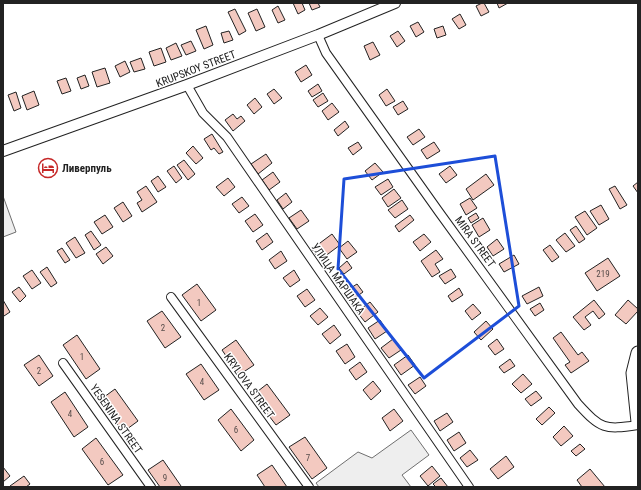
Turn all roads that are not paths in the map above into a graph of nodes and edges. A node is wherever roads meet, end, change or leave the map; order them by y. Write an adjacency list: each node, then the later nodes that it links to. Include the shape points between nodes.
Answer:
1 (395, 3): 2 (street, KRUPSKOY STREET)
2 (318, 35): 3 (street, KRUPSKOY STREET); 9 (street, MIRA STREET, via 330,59 578,404 594,421 606,427)
3 (187, 85): 4 (street, KRUPSKOY STREET); 12 (street, УЛИЦА МАРШАКА, via 203,114 226,137)
4 (3, 151)
5 (171, 297): 11 (street, KRYLOVA STREET)
6 (638, 353): 8 (main road, via 633,374)
7 (63, 363): 10 (street, YESENINA STREET)
8 (638, 422)
9 (638, 425)
10 (150, 487)
11 (309, 487)
12 (469, 487)

